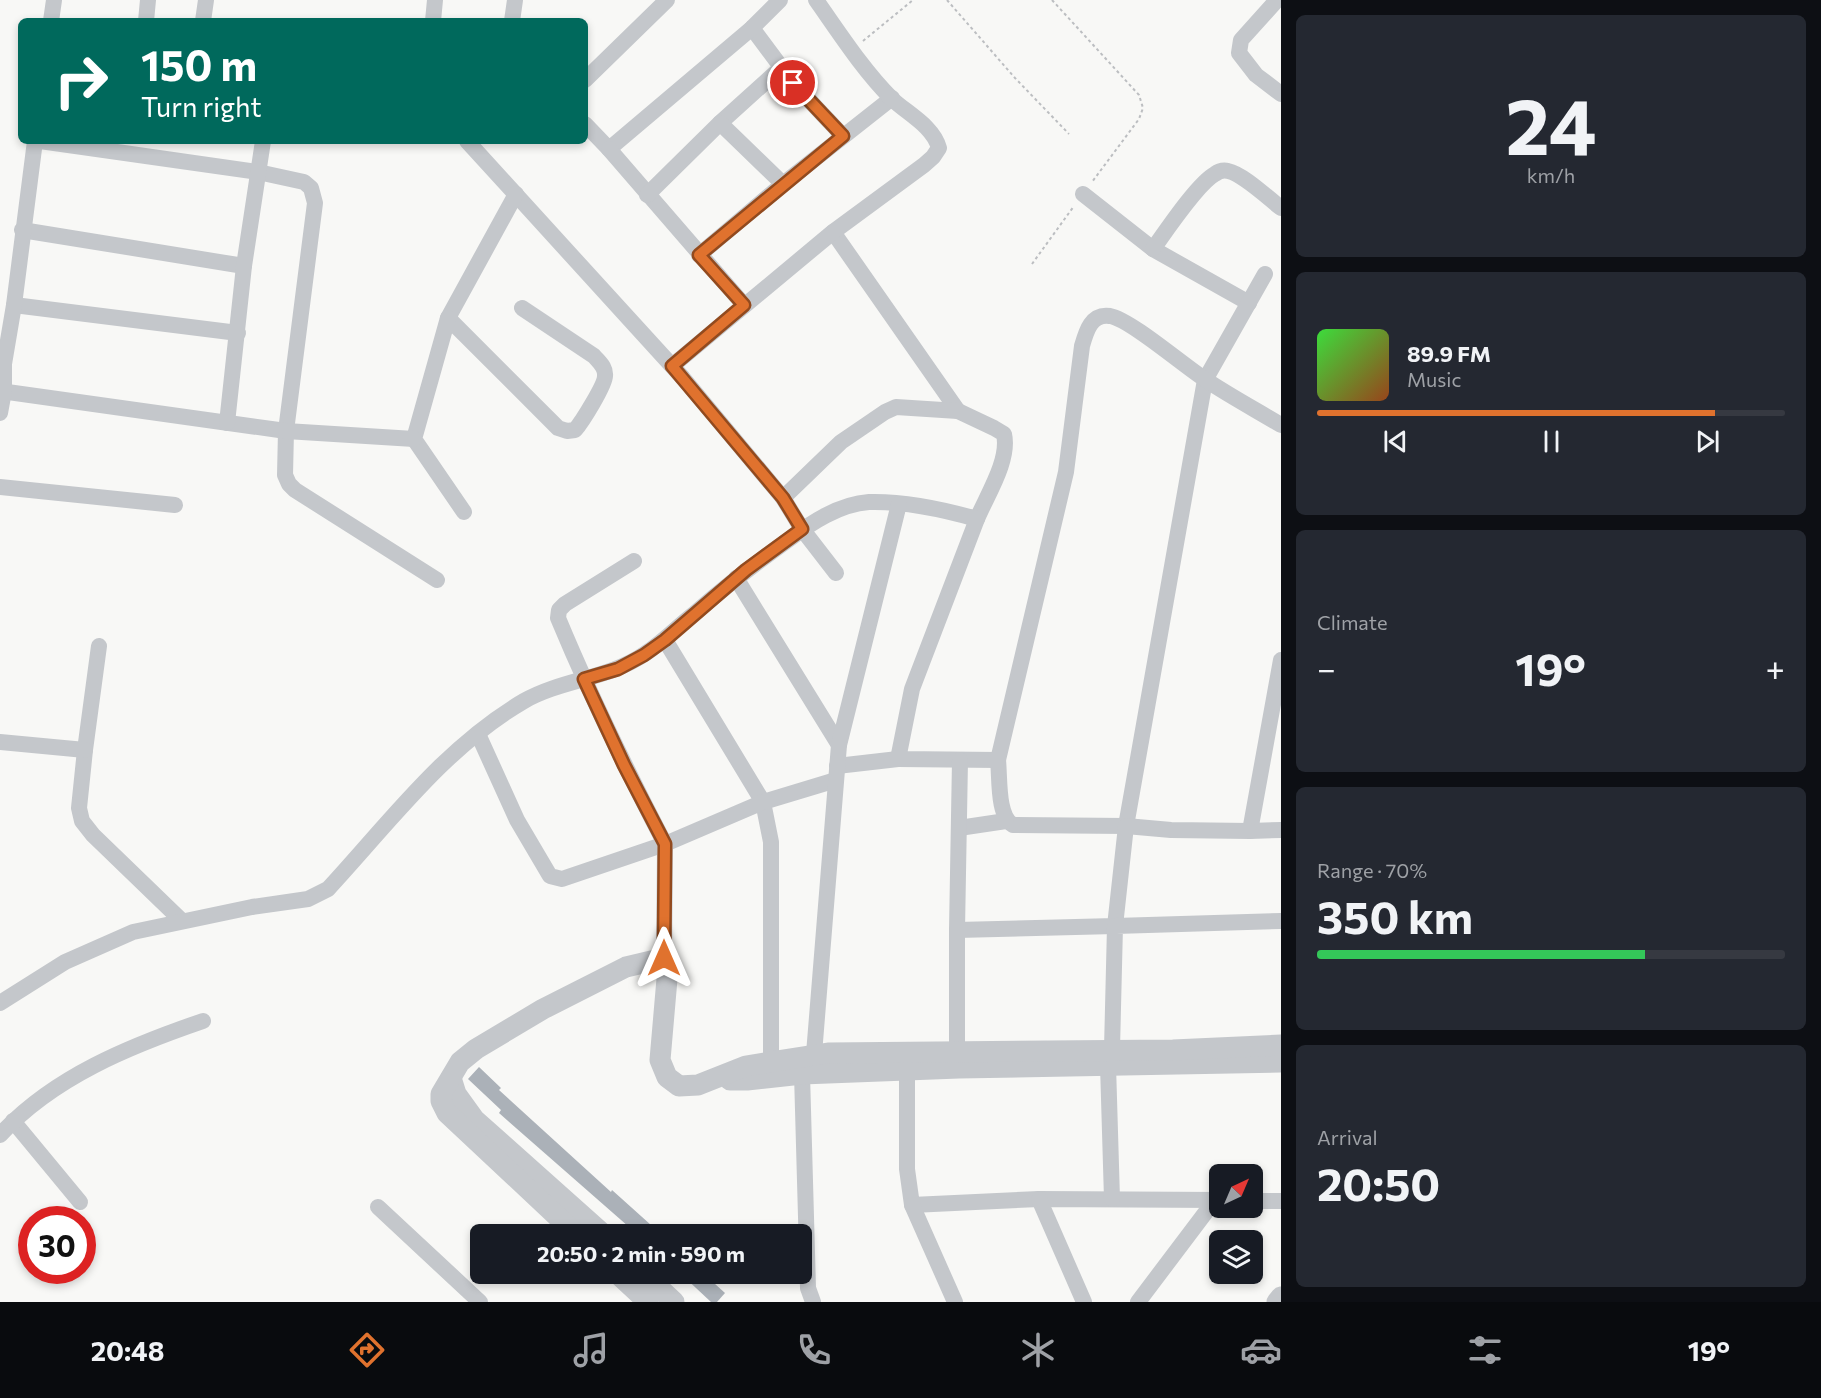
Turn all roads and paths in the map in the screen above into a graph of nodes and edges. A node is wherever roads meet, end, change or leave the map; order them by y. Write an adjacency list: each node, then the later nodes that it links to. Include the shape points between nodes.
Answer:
1 (54, 0): 13 (street)
2 (148, 0): 14 (street)
3 (206, 0): 15 (street)
4 (435, 0): 16 (street)
5 (515, 0): 17 (street)
6 (668, 0): 21 (street)
7 (780, 0): 18 (street)
8 (816, 0): 19 (street)
9 (914, 0): 19 (path)
10 (947, 0): 26 (path)
11 (1052, 0): 37 (path, via 1139,95 1143,108)
12 (1277, 0): 22 (street, via 1241,40 1239,53 1256,75)
13 (51, 18)
14 (146, 18)
15 (203, 18)
16 (433, 18)
17 (512, 18)
18 (752, 28): 20 (street); 33 (street)
19 (852, 51): 23 (street)
20 (781, 68): 24 (street); 27 (street)
21 (588, 77)
22 (1281, 94)
23 (892, 98): 27 (street); 41 (street, via 922,123 939,147 924,165)
24 (720, 123): 35 (street); 38 (street)
25 (588, 127): 33 (street)
26 (1069, 134)
27 (843, 136): 35 (street)
28 (35, 144): 40 (street)
29 (79, 144): 32 (street)
30 (263, 144): 34 (street)
31 (470, 144): 36 (street)
32 (130, 148): 34 (street)
33 (609, 149): 38 (street)
34 (258, 172): 45 (street); 60 (street, via 304,182 311,188 315,203)
35 (783, 183): 43 (street)
36 (516, 194): 51 (street); 53 (street)
37 (1083, 194): 42 (street); 44 (path)
38 (647, 195): 43 (street)
39 (1281, 208): 42 (street, via 1242,178 1221,171 1202,185)
40 (22, 230): 45 (street); 48 (street)
41 (833, 232): 49 (street); 56 (street)
42 (1153, 249): 47 (street)
43 (699, 255): 49 (street)
44 (1032, 264)
45 (244, 266): 52 (street)
46 (1265, 274): 47 (street)
47 (1249, 303): 54 (street)
48 (14, 305): 52 (street); 55 (street)
49 (744, 305): 53 (street)
50 (522, 308): 51 (street, via 603,366 606,377 576,430 558,428)
51 (448, 318): 61 (street)
52 (237, 333): 58 (street)
53 (672, 366): 63 (street)
54 (1205, 380): 59 (street); 83 (street, via 1127,323 1109,316 1097,318 1088,326 1066,472); 87 (street)
55 (2, 391): 57 (street); 58 (street)
56 (958, 411): 63 (street, via 896,407 885,412 842,442); 67 (street, via 1004,434 1006,445)
57 (0, 413)
58 (227, 423): 60 (street)
59 (1280, 424)
60 (286, 431): 61 (street); 72 (street, via 285,475 295,490)
61 (414, 439): 66 (street)
62 (0, 487): 65 (street)
63 (783, 498): 68 (street)
64 (899, 504): 67 (street); 68 (street, via 867,502 847,507); 79 (street)
65 (175, 505)
66 (464, 512)
67 (977, 519): 81 (street, via 912,689)
68 (802, 529): 70 (street); 71 (street)
69 (634, 561): 76 (street, via 559,610 558,618)
70 (836, 573)
71 (736, 578): 73 (street); 79 (street)
72 (437, 580)
73 (665, 640): 76 (street, via 618,669); 85 (street)
74 (99, 646): 80 (street)
75 (1281, 660): 90 (street)
76 (584, 679): 77 (street, via 546,689); 91 (street)
77 (478, 734): 91 (street, via 517,820 550,876 562,879); 92 (street, via 432,774 319,895)
78 (0, 742): 80 (street)
79 (839, 745): 84 (street)
80 (85, 750): 92 (street, via 79,808 82,821)
81 (898, 759): 82 (street); 84 (street)
82 (960, 760): 83 (street); 88 (street)
83 (998, 760): 86 (street)
84 (836, 773): 85 (street); 101 (street)
85 (763, 802): 91 (street); 103 (street, via 771,842)
86 (1006, 821): 87 (street, via 1024,826); 88 (street)
87 (1126, 826): 90 (street); 94 (street)
88 (959, 828): 95 (street)
89 (1281, 830): 90 (street)
90 (1250, 831)
91 (665, 844): 96 (street)
92 (182, 921): 97 (street, via 133,932 75,958)
93 (1281, 921): 94 (street)
94 (1114, 926): 95 (street); 102 (street)
95 (957, 930): 100 (street)
96 (664, 958): 107 (street, via 626,967 543,1009 476,1049 460,1062); 108 (street, via 667,979 660,1060 667,1077 679,1086 698,1086)
97 (0, 1003)
98 (202, 1021): 109 (street, via 151,1038 64,1081)
99 (1281, 1046): 102 (street)
100 (957, 1051): 101 (street); 102 (street)
101 (814, 1054): 103 (street)
102 (1110, 1057): 104 (street); 105 (street); 112 (street)
103 (771, 1061): 108 (street)
104 (1281, 1062)
105 (907, 1071): 106 (street); 117 (street, via 907,1169)
106 (802, 1074): 108 (street); 128 (street, via 808,1288)
107 (451, 1078): 120 (street, via 441,1094 447,1113); 121 (street, via 456,1094 474,1119)
108 (711, 1080)
109 (13, 1121): 110 (street); 116 (street)
110 (0, 1136)
111 (1039, 1199): 112 (street); 117 (street); 130 (street)
112 (1112, 1199): 113 (street)
113 (1209, 1200)
114 (1263, 1201): 115 (street)
115 (1281, 1201)
116 (80, 1202)
117 (912, 1205): 129 (street)
118 (378, 1207): 125 (street)
119 (1209, 1210): 131 (street)
120 (565, 1224)
121 (592, 1224)
122 (629, 1284): 126 (street)
123 (655, 1284): 127 (street)
124 (1281, 1297): 132 (street)
125 (480, 1302)
126 (648, 1302)
127 (674, 1302)
128 (813, 1302)
129 (955, 1302)
130 (1084, 1302)
131 (1138, 1302)
132 (1277, 1302)

